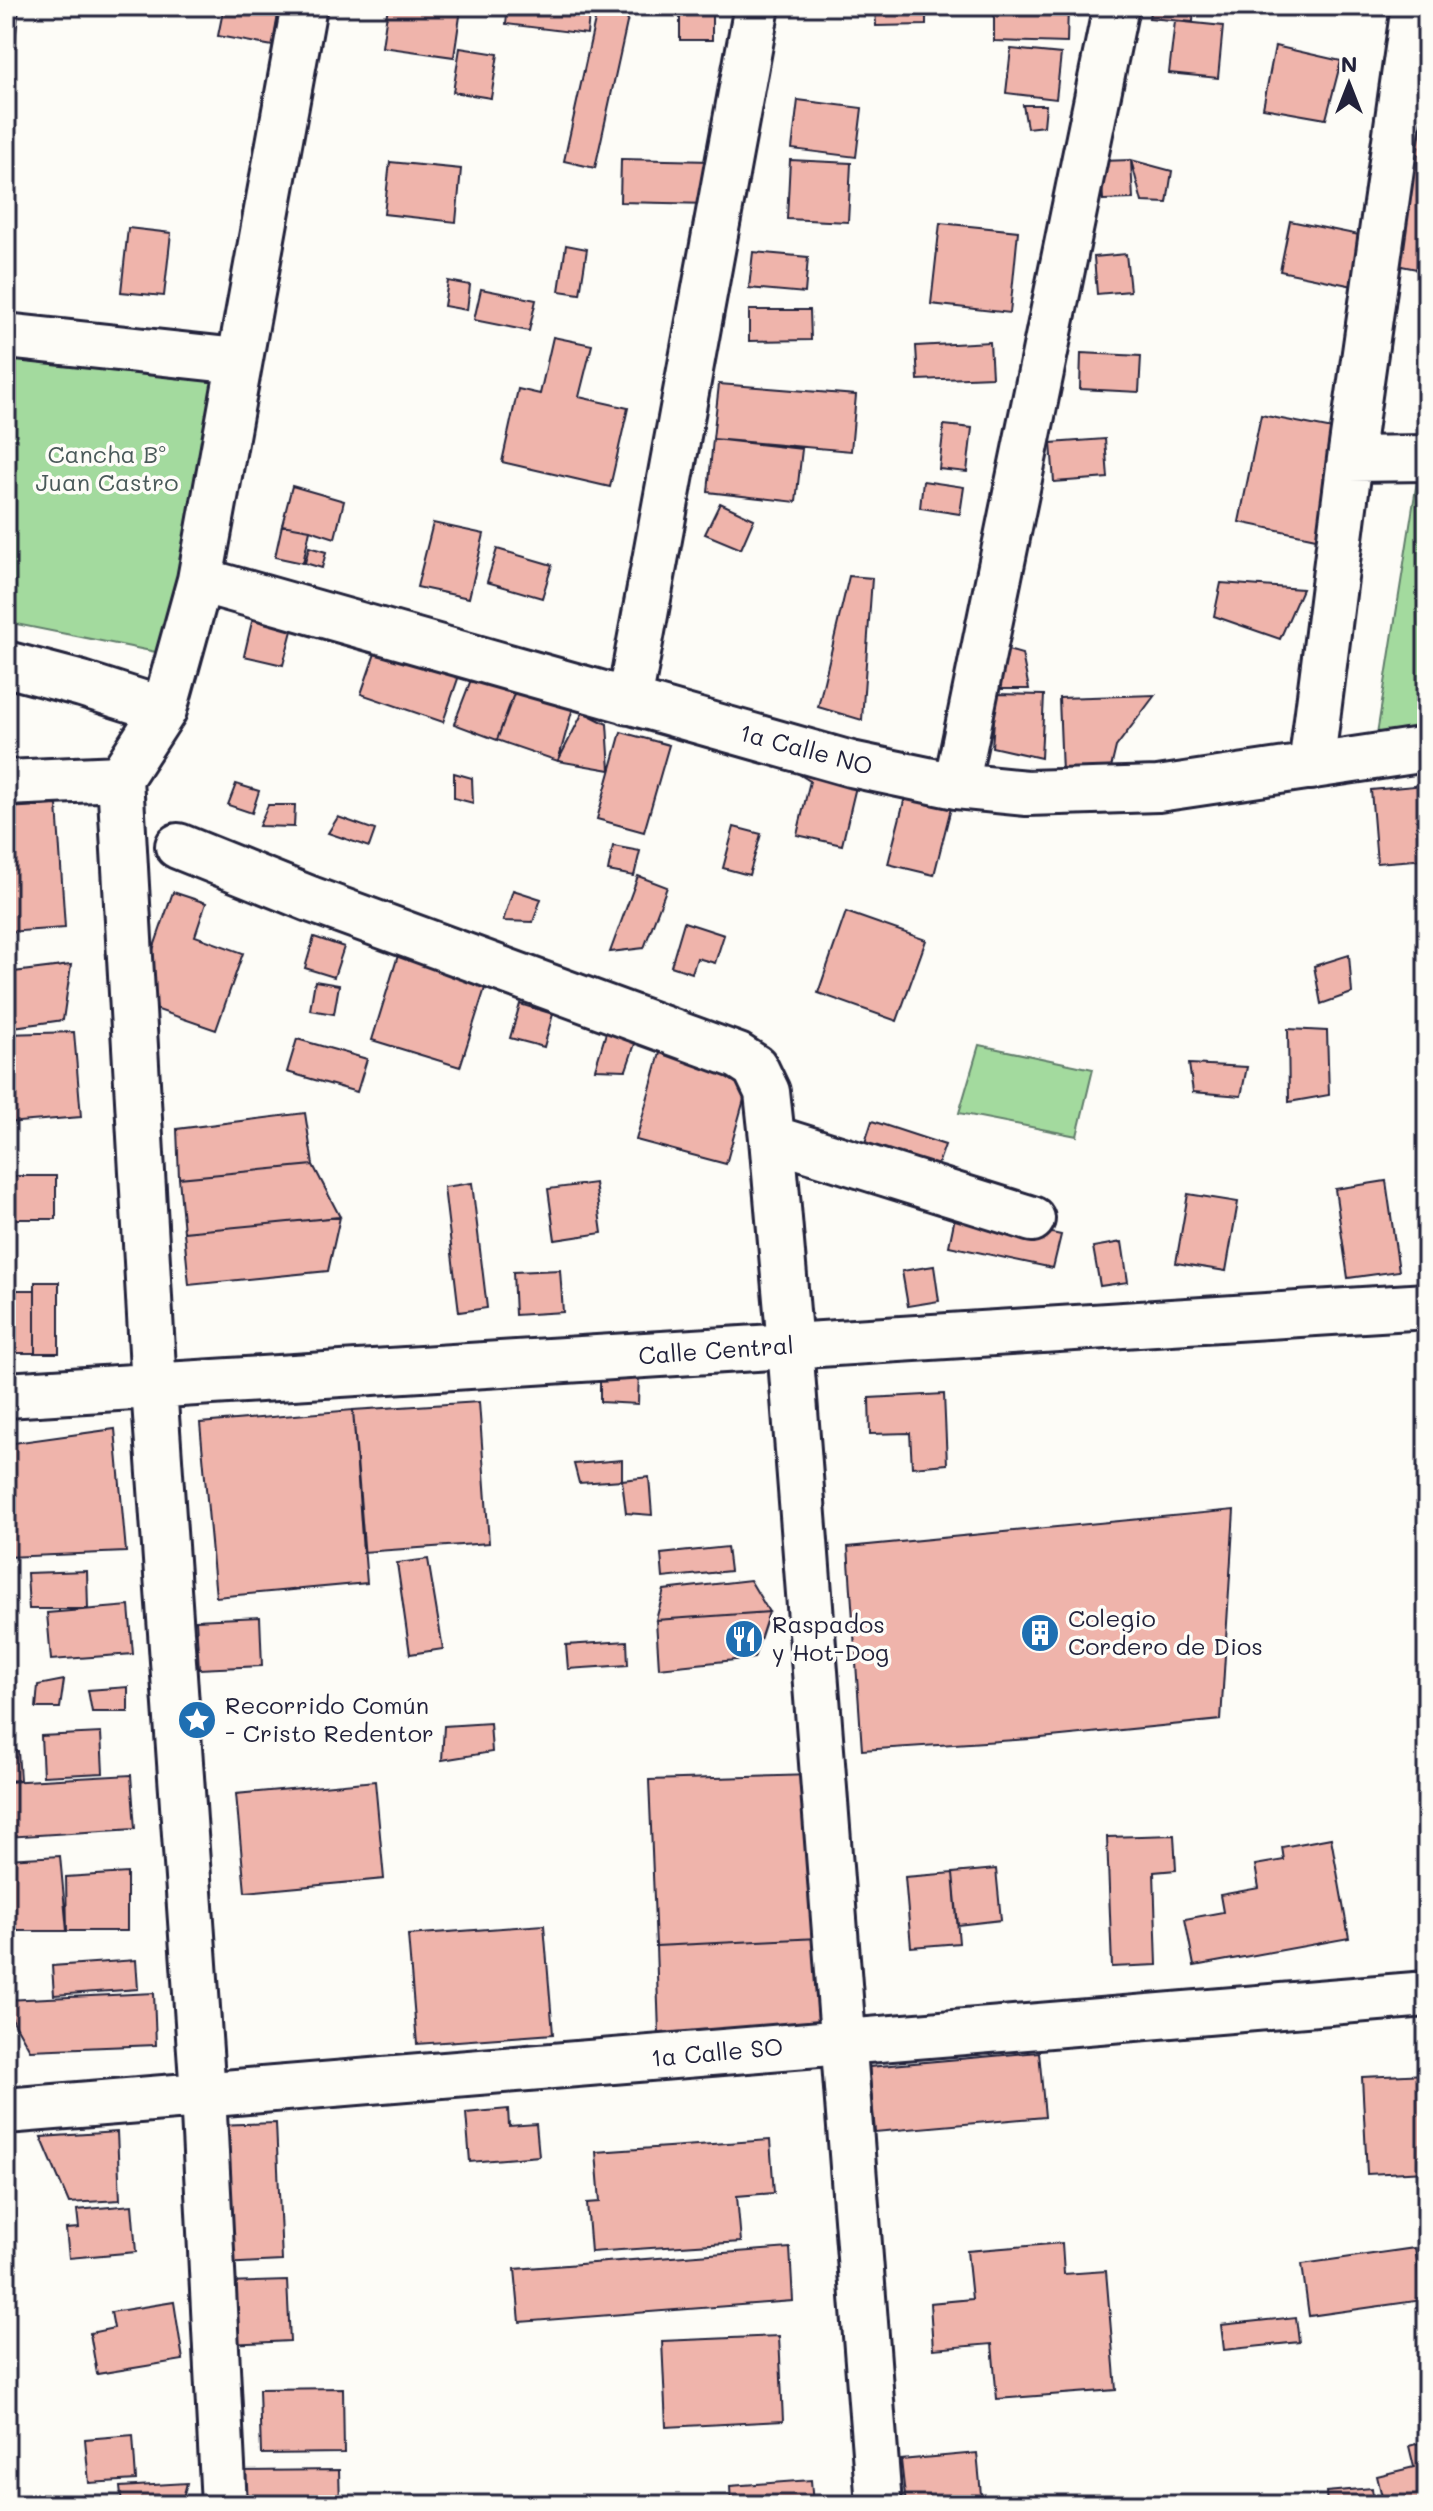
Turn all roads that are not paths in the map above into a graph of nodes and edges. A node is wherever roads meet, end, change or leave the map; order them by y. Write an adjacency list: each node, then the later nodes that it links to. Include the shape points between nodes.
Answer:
1 (304, 6): 7 (street)
2 (757, 6): 12 (street)
3 (1116, 6): 18 (street)
4 (1414, 6): 5 (street)
5 (1410, 154): 9 (street)
6 (6, 336): 7 (street)
7 (238, 361): 10 (street)
8 (1427, 458): 9 (street)
9 (1350, 459): 15 (street)
10 (200, 580): 12 (street, 1a Calle NO); 13 (street)
11 (6, 664): 13 (street)
12 (629, 702): 18 (street, 1a Calle NO, via 851,764)
13 (164, 710): 16 (street)
14 (1427, 749): 15 (street, 1a Calle NO)
15 (1311, 767): 18 (street, 1a Calle NO, via 1158,789 1027,793)
16 (120, 778): 17 (street); 24 (street)
17 (6, 783)
18 (956, 786)
19 (178, 846): 20 (street, via 738,1056 755,1067 767,1092)
20 (772, 1138): 21 (street); 23 (street)
21 (1032, 1219)
22 (1427, 1306): 23 (street, Calle Central)
23 (790, 1346): 24 (street, Calle Central); 27 (street)
24 (154, 1387): 25 (street, Calle Central); 28 (street)
25 (6, 1395)
26 (1427, 1994): 27 (street, 1a Calle SO)
27 (842, 2042): 28 (street, 1a Calle SO); 31 (street)
28 (203, 2094): 29 (street, 1a Calle SO); 30 (street)
29 (6, 2111)
30 (224, 2505)
31 (879, 2505)

